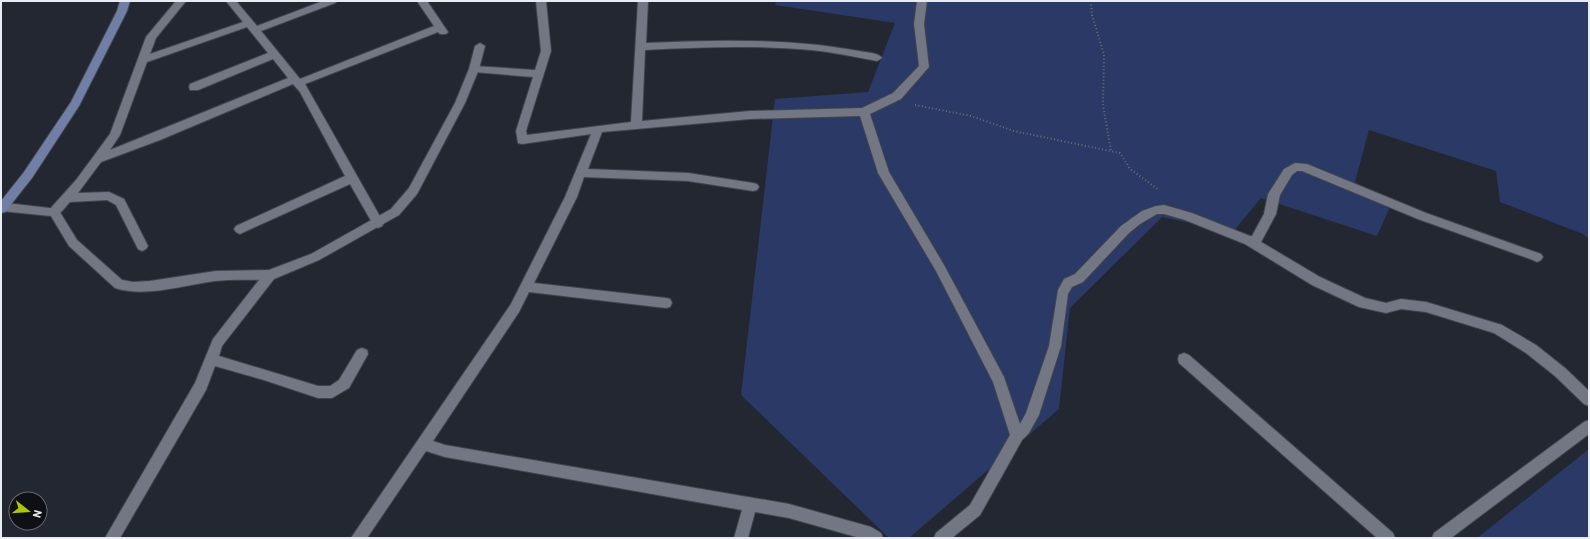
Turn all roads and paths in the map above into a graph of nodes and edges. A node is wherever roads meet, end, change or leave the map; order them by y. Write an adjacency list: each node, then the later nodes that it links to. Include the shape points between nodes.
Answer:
1 (125, 1): 31 (street, via 75,103 28,175)
2 (181, 1): 15 (street, via 151,37)
3 (232, 1): 10 (street)
4 (332, 1): 10 (street)
5 (422, 1): 18 (street, via 442,29)
6 (542, 1): 17 (street, via 546,51)
7 (644, 1): 12 (street)
8 (922, 1): 21 (street, via 919,24 924,67 897,96)
9 (1091, 1): 24 (path, via 1092,15 1104,55 1103,105)
10 (252, 26): 13 (street); 15 (street)
11 (480, 46): 16 (street)
12 (641, 47): 14 (street, via 724,43 803,46); 22 (street)
13 (275, 54): 18 (street); 19 (street)
14 (877, 58)
15 (143, 60): 25 (street, via 115,135)
16 (474, 69): 17 (street); 33 (street, via 460,103 413,191 395,212)
17 (539, 74): 23 (street, via 522,131 522,140)
18 (297, 81): 25 (street); 27 (street)
19 (194, 87)
20 (911, 104): 24 (path, via 971,116 1014,131)
21 (864, 112): 22 (street, via 750,115); 46 (street, via 884,173 940,268 999,381)
22 (636, 126): 23 (street)
23 (598, 130): 26 (street)
24 (1111, 151): 29 (path, via 1120,154 1130,169)
25 (96, 160): 30 (street)
26 (581, 173): 28 (street, via 639,174); 39 (street)
27 (352, 178): 33 (street); 34 (street)
28 (753, 187)
29 (1162, 192)
30 (66, 198): 32 (street); 36 (street, via 109,196 120,202)
31 (2, 207): 32 (street)
32 (54, 212): 38 (street, via 73,243 119,284 150,286 216,276)
33 (378, 223): 38 (street, via 315,257)
34 (240, 229)
35 (1249, 241): 37 (street, via 1256,240 1270,214 1274,194 1288,172 1295,167 1303,166 1422,216); 44 (street, via 1316,281 1363,303 1386,308 1401,304 1426,307 1498,329 1531,349); 46 (street, via 1199,220 1164,210 1156,210 1130,224 1079,278 1068,283 1062,294 1055,346 1032,415)
36 (142, 246)
37 (1538, 257)
38 (270, 275): 42 (street, via 217,342)
39 (526, 287): 40 (street); 47 (street, via 515,308)
40 (666, 303)
41 (362, 354): 42 (street, via 344,384 332,392 318,392)
42 (211, 359): 49 (street, via 201,386)
43 (1184, 359): 54 (street)
44 (1589, 400)
45 (1589, 426): 55 (street)
46 (1017, 436): 53 (street, via 975,510)
47 (423, 444): 48 (street, via 445,451); 50 (street)
48 (750, 505): 51 (street); 52 (street, via 789,512 871,534)
49 (112, 538)
50 (358, 538)
51 (740, 538)
52 (876, 538)
53 (941, 538)
54 (1388, 538)
55 (1439, 538)

